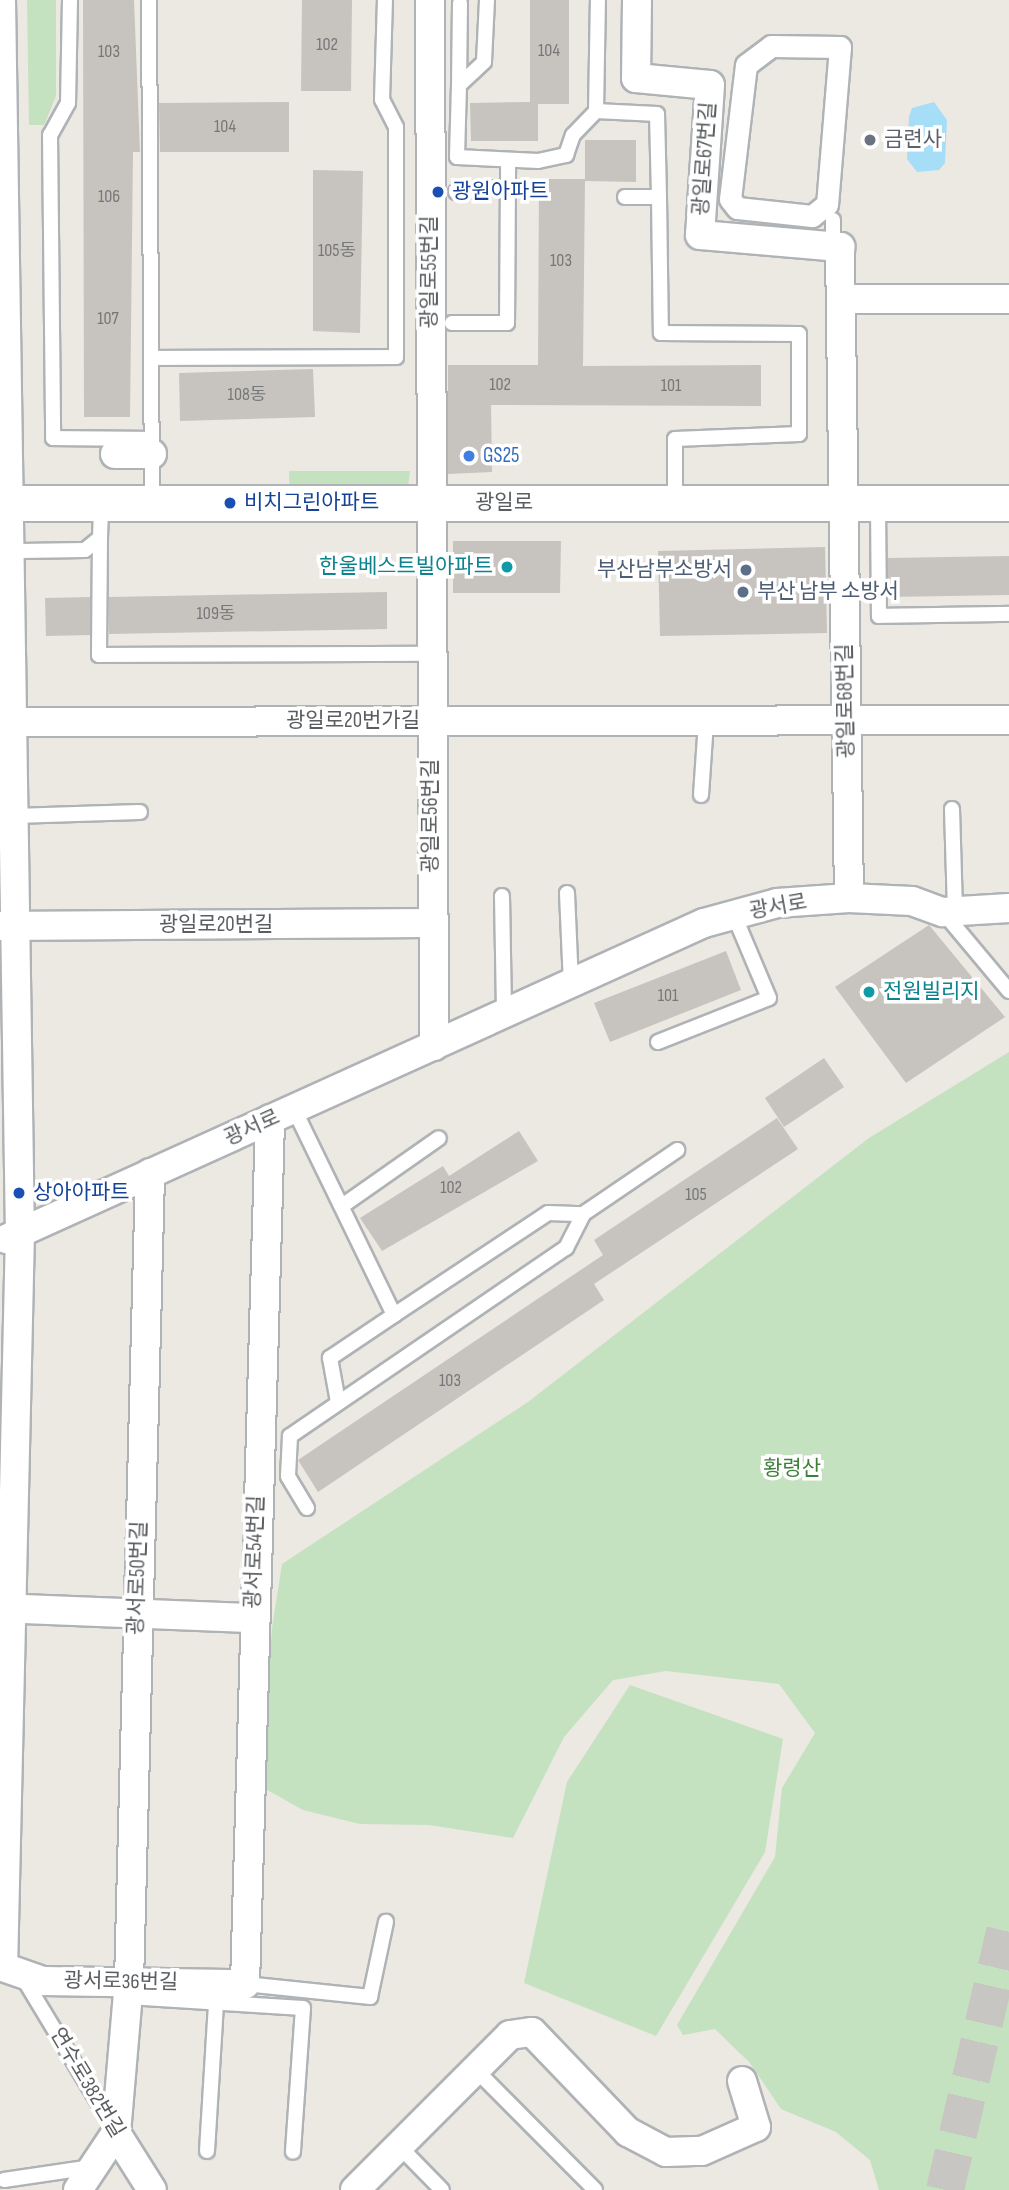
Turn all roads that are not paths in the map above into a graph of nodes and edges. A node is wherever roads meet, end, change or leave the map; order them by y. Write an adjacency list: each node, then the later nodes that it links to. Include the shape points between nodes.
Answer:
1 (1, 0): 18 (street)
2 (70, 0): 24 (lane, via 68,103 50,135 53,438)
3 (149, 0): 23 (lane)
4 (385, 0): 23 (lane, via 382,100 396,127 396,357)
5 (430, 0): 29 (street, 광일로55번길)
6 (486, 0): 11 (lane, via 484,62)
7 (598, 0): 12 (lane)
8 (637, 0): 20 (street, 광일로67번길, via 636,78 710,85 700,235 833,233 840,247)
9 (460, 3): 11 (lane)
10 (840, 47): 10 (street, via 827,204 812,216 737,208 730,199 746,65 771,46)
11 (459, 85): 13 (lane, via 457,158)
12 (596, 111): 13 (lane, via 573,135 566,155); 17 (lane, via 657,114)
13 (508, 160): 14 (lane)
14 (508, 187): 15 (lane); 22 (lane, via 507,323)
15 (456, 192)
16 (625, 197): 17 (lane)
17 (659, 197): 30 (lane, via 661,333 799,334 799,434 676,439)
18 (2, 200): 19 (street)
19 (2, 287): 26 (street)
20 (842, 299): 21 (street); 31 (street, 광일로67번길)
21 (1009, 299)
22 (452, 323)
23 (151, 358): 24 (lane)
24 (152, 446): 25 (street); 28 (lane)
25 (115, 454)
26 (4, 503): 27 (street, 광일로); 41 (street, via 20,660)
27 (102, 503): 28 (street, 광일로); 33 (lane)
28 (152, 503): 29 (street, 광일로)
29 (430, 503): 30 (street, 광일로); 36 (street, 광일로56번길)
30 (675, 503): 31 (street, 광일로)
31 (861, 503): 32 (street, 광일로); 35 (lane, via 879,616); 37 (street, 광일로68번길)
32 (1009, 503)
33 (100, 538): 34 (lane, via 85,550); 36 (lane, via 99,655)
34 (19, 551)
35 (1009, 614)
36 (431, 654): 39 (street, 광일로56번길)
37 (846, 720): 38 (street, 광일로20번가길); 40 (street, 광일로20번가길); 48 (street, 광일로68번길)
38 (1009, 720)
39 (431, 721): 40 (street, 광일로20번가길); 41 (street, 광일로20번가길); 52 (street, 광일로56번길)
40 (705, 721): 42 (lane)
41 (6, 722): 45 (street)
42 (701, 795)
43 (952, 808): 50 (lane)
44 (140, 812): 45 (lane)
45 (13, 816): 53 (street)
46 (567, 893): 54 (lane)
47 (502, 896): 56 (lane)
48 (849, 898): 50 (street, 광서로, via 912,901); 51 (street, 광서로, via 777,904)
49 (1009, 908): 50 (street, 광서로)
50 (949, 911): 55 (lane)
51 (734, 915): 54 (street, 광서로); 57 (lane, via 769,998)
52 (431, 923): 53 (street, 광일로20번길); 58 (street, 광일로56번길)
53 (8, 926): 59 (street)
54 (571, 984): 56 (street, 광서로)
55 (1009, 991)
56 (504, 1014): 58 (street, 광서로)
57 (658, 1042)
58 (434, 1045): 60 (street, 광서로)
59 (8, 1050): 66 (street)
60 (282, 1114): 63 (street, 광서로); 64 (lane); 72 (street, 광서로54번길)
61 (439, 1138): 64 (lane)
62 (677, 1150): 65 (lane)
63 (150, 1173): 66 (street, 광서로); 71 (street, 광서로50번길)
64 (342, 1206): 67 (lane)
65 (583, 1214): 67 (lane, via 548,1213); 68 (lane, via 566,1248)
66 (10, 1237): 70 (street)
67 (394, 1315): 68 (lane, via 330,1358)
68 (338, 1402): 69 (lane, via 289,1436 288,1476)
69 (307, 1508)
70 (5, 1608): 71 (street); 74 (street)
71 (137, 1613): 72 (street); 76 (street, 광서로50번길)
72 (253, 1618): 75 (street, 광서로54번길)
73 (386, 1922): 75 (lane, via 370,1997)
74 (8, 1970): 76 (street, 광서로36번길); 80 (lane, 연수로382번길)
75 (245, 1984): 76 (street, 광서로36번길)
76 (128, 1990): 77 (lane); 80 (street, 광서로50번길)
77 (216, 2003): 82 (lane); 83 (lane, via 303,2008)
78 (476, 2070): 79 (street, via 510,2035 532,2032 628,2132 666,2152 702,2151 756,2127); 81 (street); 89 (lane)
79 (742, 2081)
80 (116, 2133): 84 (street); 86 (street, 연수로382번길)
81 (400, 2147): 87 (street); 88 (lane)
82 (206, 2151)
83 (293, 2152)
84 (86, 2179): 85 (lane)
85 (4, 2180)
86 (152, 2190)
87 (355, 2190)
88 (442, 2190)
89 (595, 2190)

